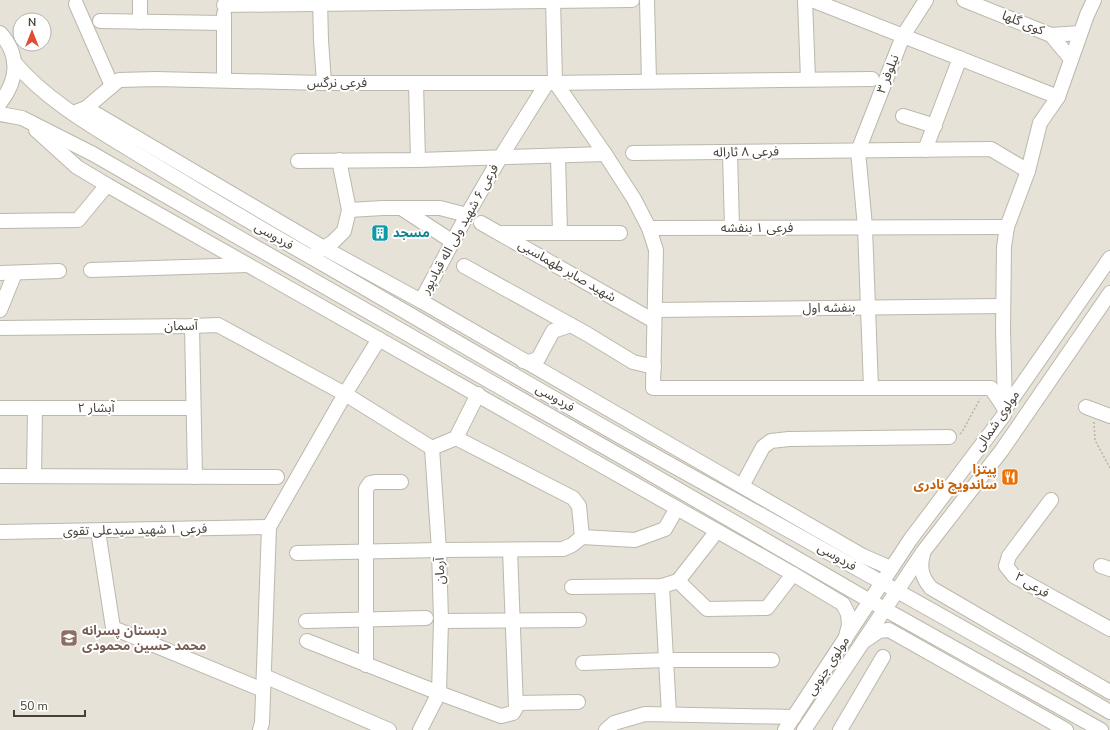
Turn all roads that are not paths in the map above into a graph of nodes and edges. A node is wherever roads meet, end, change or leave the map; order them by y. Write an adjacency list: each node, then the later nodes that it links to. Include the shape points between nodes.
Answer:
1 (140, 0): 14 (street)
2 (632, 0): 9 (street)
3 (647, 0): 26 (street)
4 (805, 0): 23 (street)
5 (812, 0): 19 (street)
6 (926, 0): 19 (street, نیلوفر ۳)
7 (964, 0): 18 (street, کوی گلها)
8 (1094, 0): 17 (street)
9 (553, 1): 11 (street); 27 (street)
10 (224, 2): 11 (street); 15 (street)
11 (320, 2): 29 (street)
12 (76, 4): 28 (street)
13 (100, 21): 14 (street)
14 (140, 22): 15 (street)
15 (224, 22): 25 (street)
16 (0, 33): 22 (street, via 11,50)
17 (1080, 33): 18 (street); 21 (street)
18 (1051, 35): 21 (street, کوی گلها)
19 (903, 36): 20 (street); 39 (street, نیلوفر ۳)
20 (960, 58): 31 (street); 37 (street)
21 (1071, 59): 31 (street)
22 (14, 62): 32 (street, via 14,78); 33 (street, فردوسی, via 44,92)
23 (808, 79): 24 (street, فرعی نرگس); 26 (street, فرعی نرگس)
24 (872, 79)
25 (224, 80): 28 (street, فرعی نرگس, via 156,79); 29 (street, فرعی نرگس)
26 (649, 81): 27 (street, فرعی نرگس)
27 (551, 82): 30 (street, فرعی نرگس); 42 (street); 44 (street, فرعی ۶ شهید ولی اله قبادپور)
28 (116, 83): 33 (street)
29 (324, 83): 30 (street, فرعی نرگس)
30 (416, 83): 46 (street)
31 (1058, 97): 48 (street, via 1040,123)
32 (0, 103)
33 (80, 111): 63 (street); 64 (street, فردوسی, via 105,134)
34 (0, 114): 36 (street, فردوسی)
35 (903, 116): 37 (street)
36 (22, 118): 49 (street, via 77,167); 121 (street, فردوسی, via 93,154)
37 (935, 126): 38 (street)
38 (925, 150): 39 (street, فرعی ۸ ثاراله); 48 (street, فرعی ۸ ثاراله, via 991,149)
39 (858, 151): 40 (street, فرعی ۸ ثاراله); 55 (street)
40 (730, 152): 41 (street, فرعی ۸ ثاراله); 58 (street)
41 (633, 153)
42 (605, 154): 43 (street); 57 (street)
43 (558, 156): 44 (street); 60 (street)
44 (500, 158): 46 (street); 52 (street, فرعی ۶ شهید ولی اله قبادپور)
45 (339, 160): 46 (street); 47 (street); 51 (street)
46 (418, 160)
47 (298, 161)
48 (1028, 171): 56 (street)
49 (107, 185): 53 (street, via 78,220); 66 (street)
50 (401, 208): 51 (street); 52 (street, via 440,208); 62 (street)
51 (349, 210): 63 (street, via 344,231)
52 (467, 214): 62 (street, فرعی ۶ شهید ولی اله قبادپور)
53 (0, 221)
54 (481, 223): 59 (street, شهید صابر طهماسبی)
55 (865, 227): 56 (street, فرعی ۱ بنفشه); 58 (street, فرعی ۱ بنفشه); 75 (street)
56 (1007, 227): 74 (street)
57 (649, 228): 58 (street, فرعی ۱ بنفشه); 77 (street, via 656,250)
58 (732, 228)
59 (500, 233): 60 (street); 77 (street, شهید صابر طهماسبی)
60 (560, 233): 61 (street)
61 (620, 233)
62 (453, 242): 73 (street, فرعی ۶ شهید ولی اله قبادپور)
63 (324, 248): 64 (street); 73 (street)
64 (310, 257): 83 (street, فردوسی)
65 (1110, 258): 93 (street, مولوی شمالی)
66 (248, 265): 68 (street); 82 (street)
67 (464, 266): 78 (street)
68 (91, 270)
69 (59, 271): 71 (street)
70 (0, 273): 71 (street)
71 (15, 273): 76 (street)
72 (1110, 293): 95 (street, مولوی شمالی)
73 (421, 301): 80 (street)
74 (1003, 306): 75 (street, بنفشه اول); 93 (street)
75 (869, 308): 77 (street, بنفشه اول); 86 (street)
76 (0, 310)
77 (654, 315): 85 (street)
78 (571, 325): 84 (street, via 553,331 538,359); 85 (street, via 633,362)
79 (192, 326): 81 (street, آسمان); 87 (street, آسمان, via 218,325); 91 (street)
80 (465, 327): 83 (street); 84 (street)
81 (0, 328)
82 (379, 339): 87 (street); 88 (street)
83 (456, 341): 114 (street, فردوسی)
84 (523, 361): 106 (street)
85 (654, 367): 86 (street, via 654,388)
86 (871, 388): 93 (street, via 991,388)
87 (345, 394): 99 (street, آسمان); 109 (street)
88 (478, 394): 97 (street); 108 (street)
89 (0, 408): 90 (street, آبشار ۲)
90 (35, 408): 91 (street, آبشار ۲); 102 (street)
91 (193, 408): 103 (street)
92 (1091, 409): 94 (street)
93 (1005, 412): 95 (street); 98 (street, مولوی شمالی)
94 (1110, 416)
95 (1020, 426): 100 (street, مولوی شمالی)
96 (949, 437): 106 (street, via 789,439 771,442 763,447)
97 (456, 438): 99 (street); 113 (street, via 574,498 579,506)
98 (987, 438): 100 (street); 120 (street, مولوی شمالی, via 910,540)
99 (432, 448): 115 (street, آرمان)
100 (1002, 450): 118 (street, مولوی شمالی)
101 (0, 476): 102 (street)
102 (34, 476): 103 (street)
103 (194, 477): 104 (street)
104 (277, 477)
105 (401, 482): 117 (street, via 370,483 366,489)
106 (742, 486): 122 (street, via 863,556)
107 (1051, 500): 138 (street, فرعی ۲, via 1009,556 1006,566 1014,576)
108 (677, 508): 111 (street); 113 (street, via 665,529 635,540)
109 (269, 527): 110 (street, فرعی ۱ شهید سیدعلی تقوی); 150 (street)
110 (98, 531): 112 (street, فرعی ۱ شهید سیدعلی تقوی); 150 (street, via 113,628)
111 (717, 531): 124 (street); 125 (street)
112 (0, 532)
113 (582, 537): 116 (street, via 572,546 563,549)
114 (817, 545): 121 (street, via 820,551 819,559); 123 (street, فردوسی)
115 (439, 550): 116 (street); 117 (street); 137 (street, آرمان)
116 (510, 550): 136 (street)
117 (367, 552): 119 (street); 133 (street)
118 (923, 552): 129 (street, مولوی شمالی); 151 (street, via 921,570 931,588)
119 (297, 553)
120 (900, 558): 122 (street); 126 (street, مولوی شمالی)
121 (808, 565): 130 (street, فردوسی)
122 (886, 566): 123 (street, via 874,569)
123 (857, 568): 126 (street, فردوسی)
124 (793, 574): 125 (street, via 767,608 707,609); 139 (street, via 843,604 848,614 849,625)
125 (678, 582): 127 (street)
126 (882, 582): 129 (street, فردوسی); 130 (street, مولوی جنوبی)
127 (662, 586): 128 (street); 143 (street)
128 (572, 587)
129 (897, 591): 131 (street, مولوی جنوبی); 146 (street, فردوسی)
130 (870, 601): 131 (street, فردوسی); 139 (street, مولوی جنوبی)
131 (885, 608): 141 (street, مولوی جنوبی); 149 (street, فردوسی)
132 (426, 618): 133 (street)
133 (366, 619): 135 (street); 147 (street)
134 (579, 620): 136 (street)
135 (306, 621)
136 (513, 621): 137 (street); 155 (street)
137 (441, 622): 152 (street, آرمان)
138 (1110, 629)
139 (846, 640): 158 (street, مولوی جنوبی)
140 (307, 641): 147 (street)
141 (864, 641): 164 (street, مولوی جنوبی); 166 (street, via 879,631 889,630)
142 (883, 657): 165 (street)
143 (666, 660): 144 (street); 145 (street); 157 (street)
144 (772, 660)
145 (583, 663)
146 (1027, 664): 148 (street, فردوسی); 149 (street, via 1029,675 1020,682)
147 (366, 665): 152 (street)
148 (1051, 678): 153 (street, via 1040,679 1036,689); 156 (street, فردوسی)
149 (1014, 681): 153 (street, فردوسی)
150 (264, 683): 159 (street); 160 (street)
151 (1110, 692)
152 (439, 693): 155 (street, via 501,716 513,714); 161 (street)
153 (1039, 694): 167 (street, فردوسی)
154 (578, 702): 155 (street)
155 (516, 703)
156 (1110, 712)
157 (669, 714): 158 (street); 162 (street, via 645,714 614,723)
158 (794, 717): 163 (street, مولوی جنوبی)
159 (260, 730)
160 (389, 730)
161 (420, 730)
162 (606, 730)
163 (785, 730)
164 (804, 730)
165 (840, 730)
166 (1066, 730)
167 (1101, 730)

